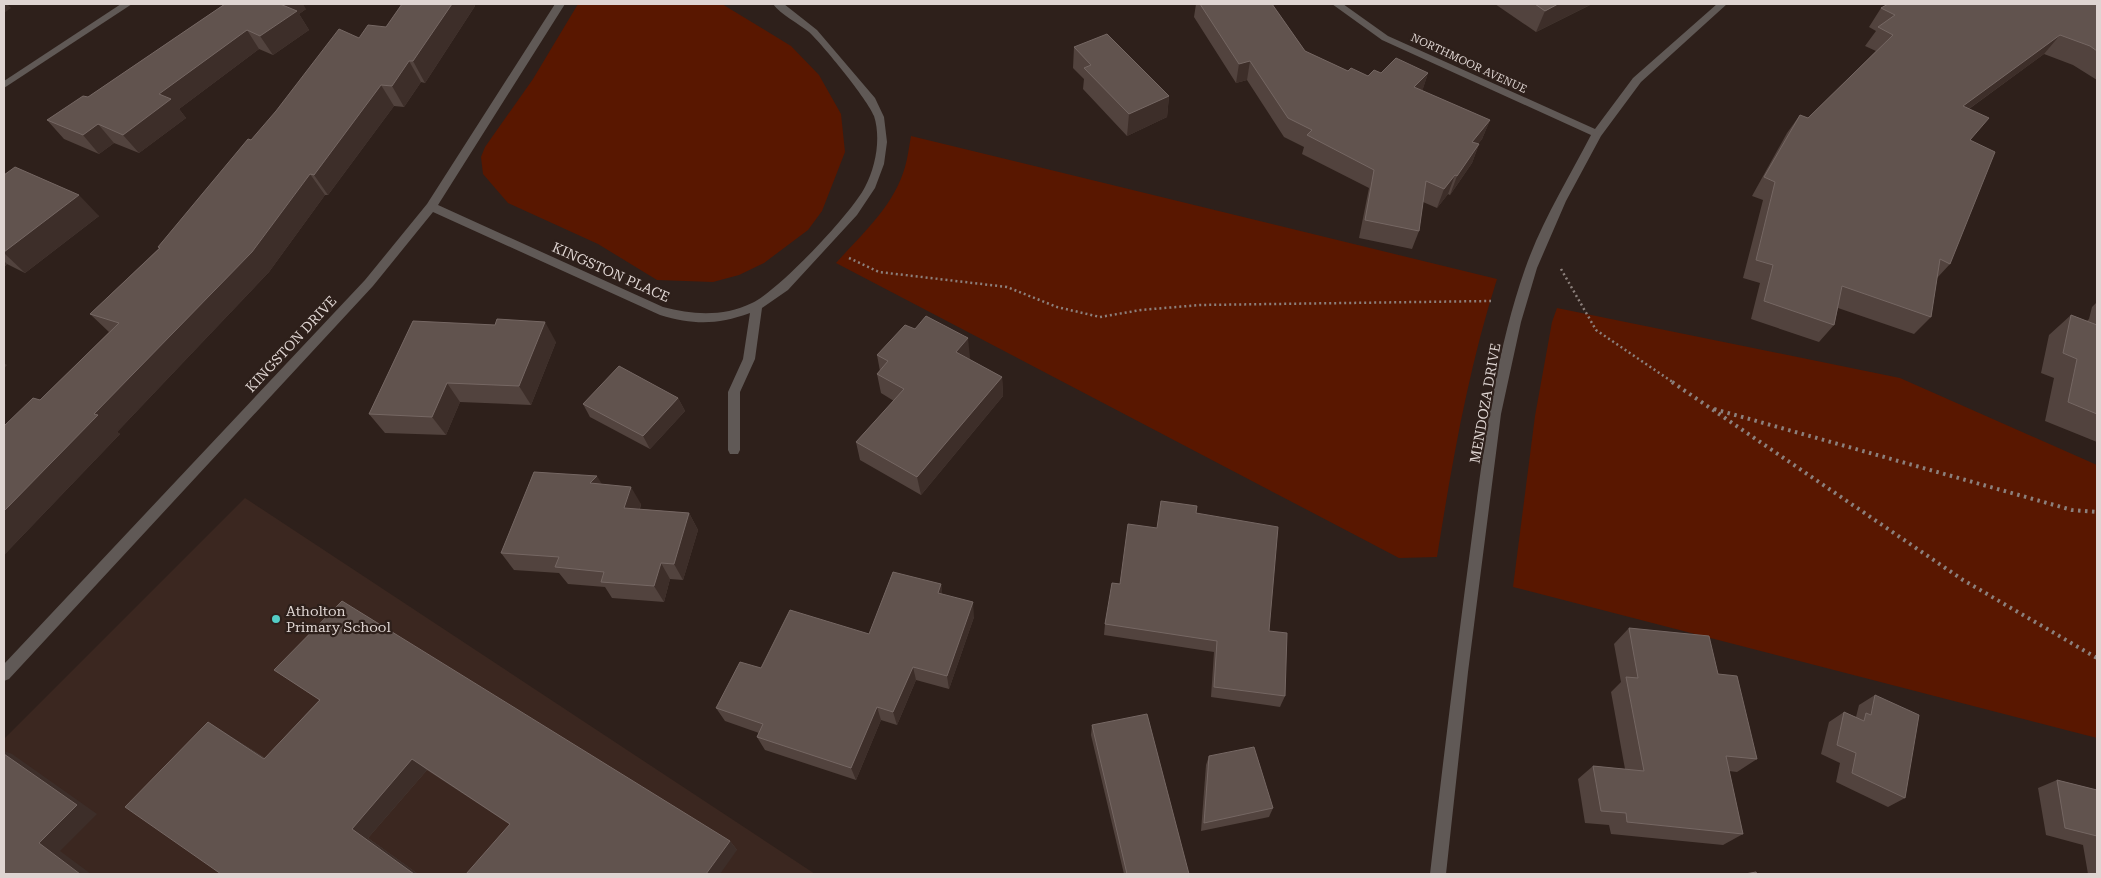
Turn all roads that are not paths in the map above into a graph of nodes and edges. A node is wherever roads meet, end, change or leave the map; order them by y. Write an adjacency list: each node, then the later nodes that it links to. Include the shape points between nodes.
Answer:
1 (127, 4): 6 (street)
2 (560, 4): 8 (street, KINGSTON DRIVE)
3 (778, 4): 9 (street, KINGSTON PLACE, via 814,32 872,100 879,118 882,142 879,164 870,188 853,212 784,287)
4 (1337, 4): 7 (street, NORTHMOOR AVENUE, via 1385,38)
5 (1722, 4): 7 (street, MENDOZA DRIVE, via 1637,80)
6 (4, 84)
7 (1597, 134): 12 (street, MENDOZA DRIVE, via 1561,201 1531,268 1496,414)
8 (431, 207): 9 (street, KINGSTON PLACE, via 660,312 686,318 727,317); 11 (street, KINGSTON DRIVE, via 369,283)
9 (757, 306): 10 (street, via 749,359 734,392)
10 (734, 450)
11 (4, 674)
12 (1438, 874)

